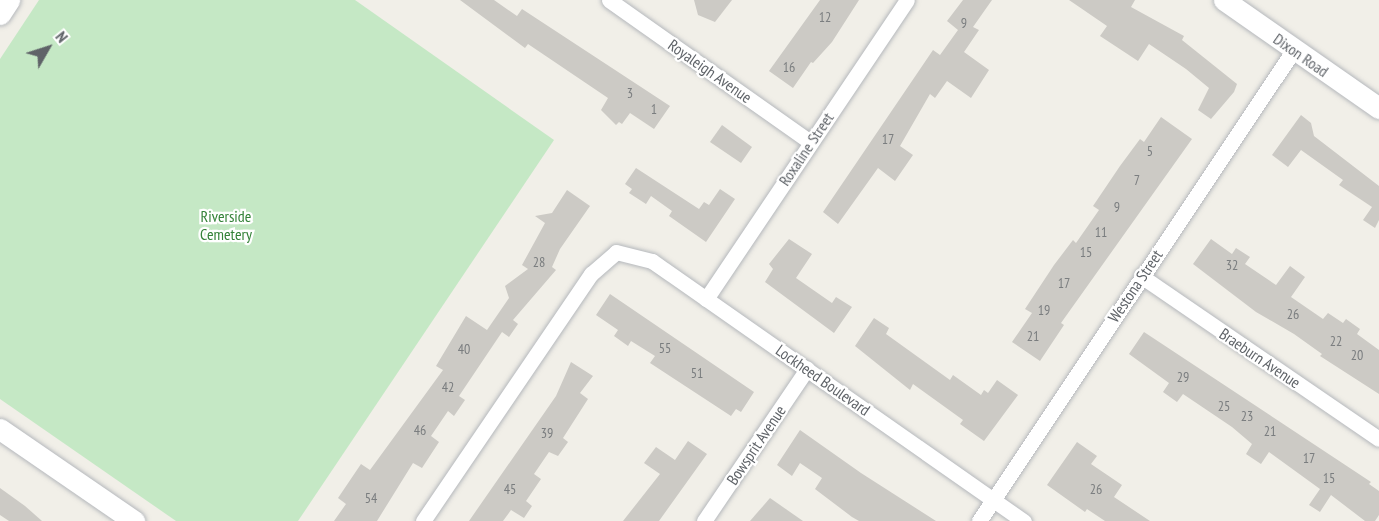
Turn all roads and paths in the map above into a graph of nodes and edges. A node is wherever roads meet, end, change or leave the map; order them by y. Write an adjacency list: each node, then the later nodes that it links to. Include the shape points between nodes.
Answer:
1 (9, 0): 5 (main road)
2 (609, 0): 8 (street, Royaleigh Avenue)
3 (907, 0): 8 (street, Roxaline Street)
4 (1224, 0): 6 (main road, Dixon Road)
5 (0, 14)
6 (1293, 51): 7 (main road, Dixon Road); 9 (street, Westona Street)
7 (1379, 108)
8 (810, 142): 10 (street, Roxaline Street)
9 (1141, 276): 13 (street, Braeburn Avenue); 14 (street, Westona Street)
10 (706, 299): 11 (street, Lockheed Boulevard); 16 (street, Lockheed Boulevard, via 652,261 616,252 591,274)
11 (807, 369): 14 (street, Lockheed Boulevard); 17 (street, Bowsprit Avenue)
12 (0, 429): 15 (main road)
13 (1379, 439)
14 (993, 500): 18 (street, Westona Street); 19 (street, Lockheed Boulevard)
15 (134, 521)
16 (423, 521)
17 (704, 521)
18 (979, 521)
19 (1024, 521)

